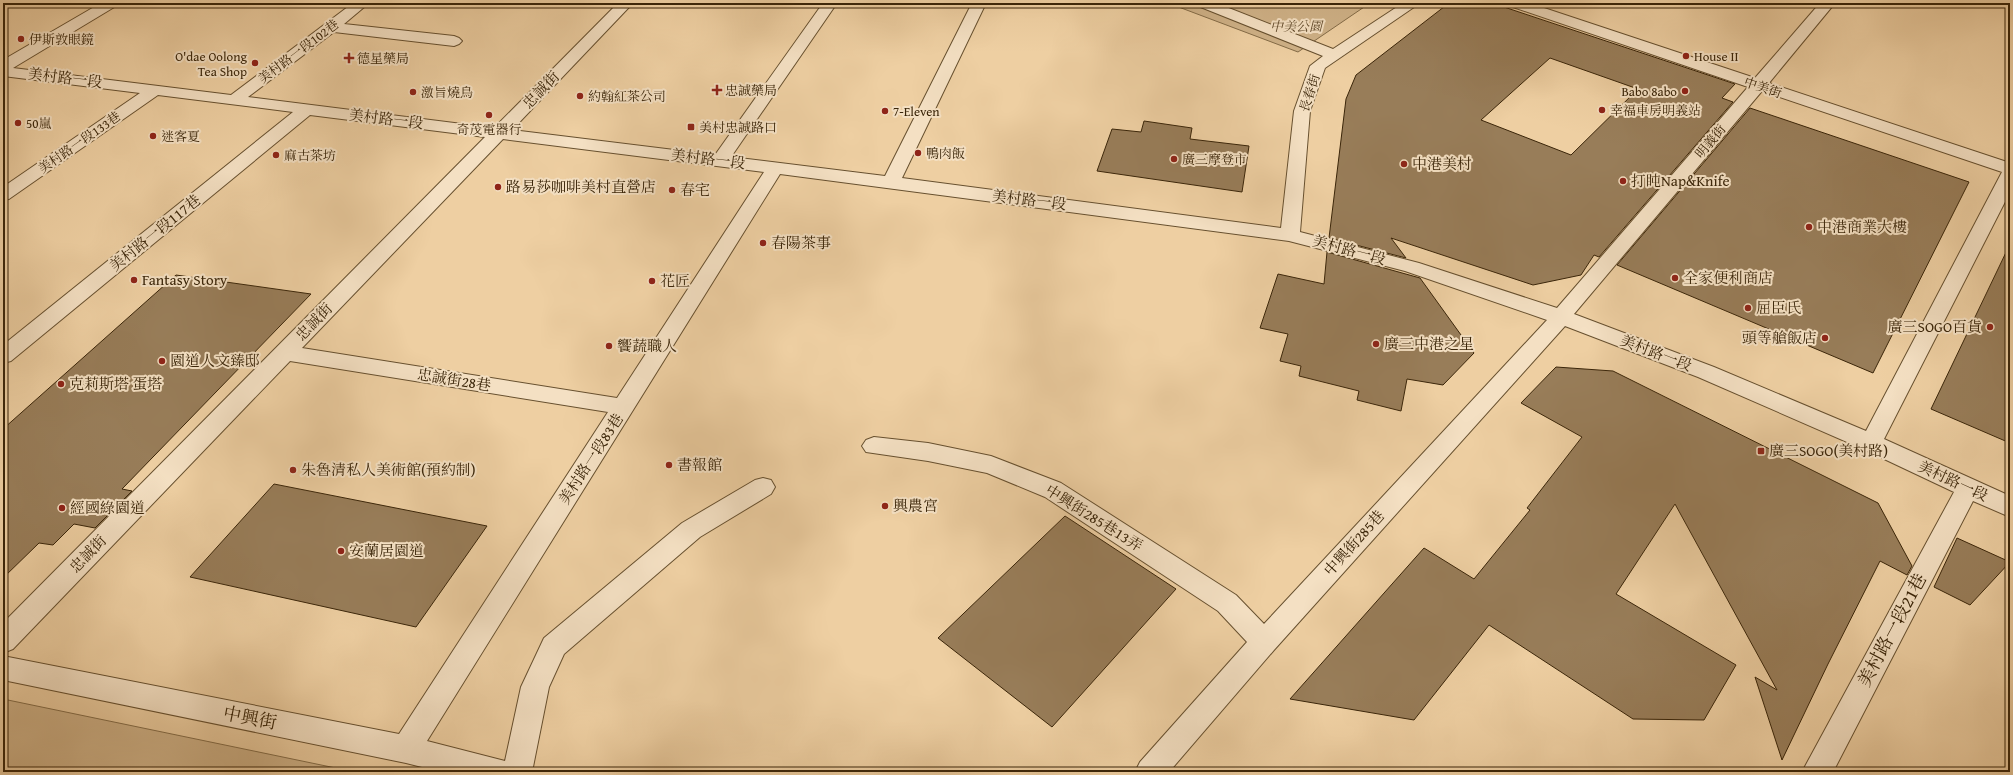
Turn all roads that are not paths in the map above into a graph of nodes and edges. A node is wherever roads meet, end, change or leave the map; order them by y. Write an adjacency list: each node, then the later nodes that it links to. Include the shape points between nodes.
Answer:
1 (111, 3): 13 (street)
2 (362, 3): 10 (street, 美村路一段102巷)
3 (626, 3): 18 (street, 忠誠街)
4 (830, 3): 19 (street)
5 (979, 3): 23 (street)
6 (1203, 3): 12 (street)
7 (1414, 3): 12 (street, 長春街)
8 (1516, 3): 14 (street, 中美街)
9 (1828, 3): 14 (street, 明義街)
10 (330, 27): 11 (street); 16 (street, 美村路一段102巷)
11 (454, 40)
12 (1335, 54): 25 (street, 長春街, via 1318,66 1302,111)
13 (6, 72): 15 (street, 美村路一段)
14 (1758, 85): 21 (street, 中美街); 26 (street, 明義街)
15 (155, 90): 16 (street, 美村路一段); 24 (street, 美村路一段133巷)
16 (234, 100): 17 (street, 美村路一段)
17 (306, 109): 18 (street, 美村路一段); 28 (street, 美村路一段117巷)
18 (498, 133): 19 (street, 美村路一段); 27 (street, 忠誠街)
19 (720, 161): 20 (street, 美村路一段)
20 (775, 168): 23 (street, 美村路一段); 29 (street, 美村路一段83巷)
21 (2010, 169)
22 (2010, 174): 30 (street)
23 (891, 182): 25 (street, 美村路一段)
24 (3, 194)
25 (1290, 235): 26 (street, 美村路一段, via 1412,267)
26 (1561, 316): 30 (street, 美村路一段, via 1706,372); 36 (street, 中興街285巷)
27 (284, 352): 29 (street, 忠誠街28巷); 35 (street, 忠誠街)
28 (3, 356)
29 (624, 407): 38 (street, 美村路一段83巷)
30 (1871, 443): 33 (street, 美村路一段)
31 (874, 446): 36 (street, 中興街285巷13弄, via 928,452 991,465 1053,490 1227,603)
32 (763, 487): 40 (street, via 691,530 554,646 535,687)
33 (1968, 488): 34 (street, 美村路一段); 42 (street, 美村路一段21巷)
34 (2010, 507)
35 (3, 641)
36 (1264, 642): 41 (street, 中興街285巷)
37 (3, 668): 38 (street, 中興街)
38 (406, 749): 39 (street, 中興街)
39 (497, 772)
40 (517, 772)
41 (1150, 772)
42 (1817, 772)

